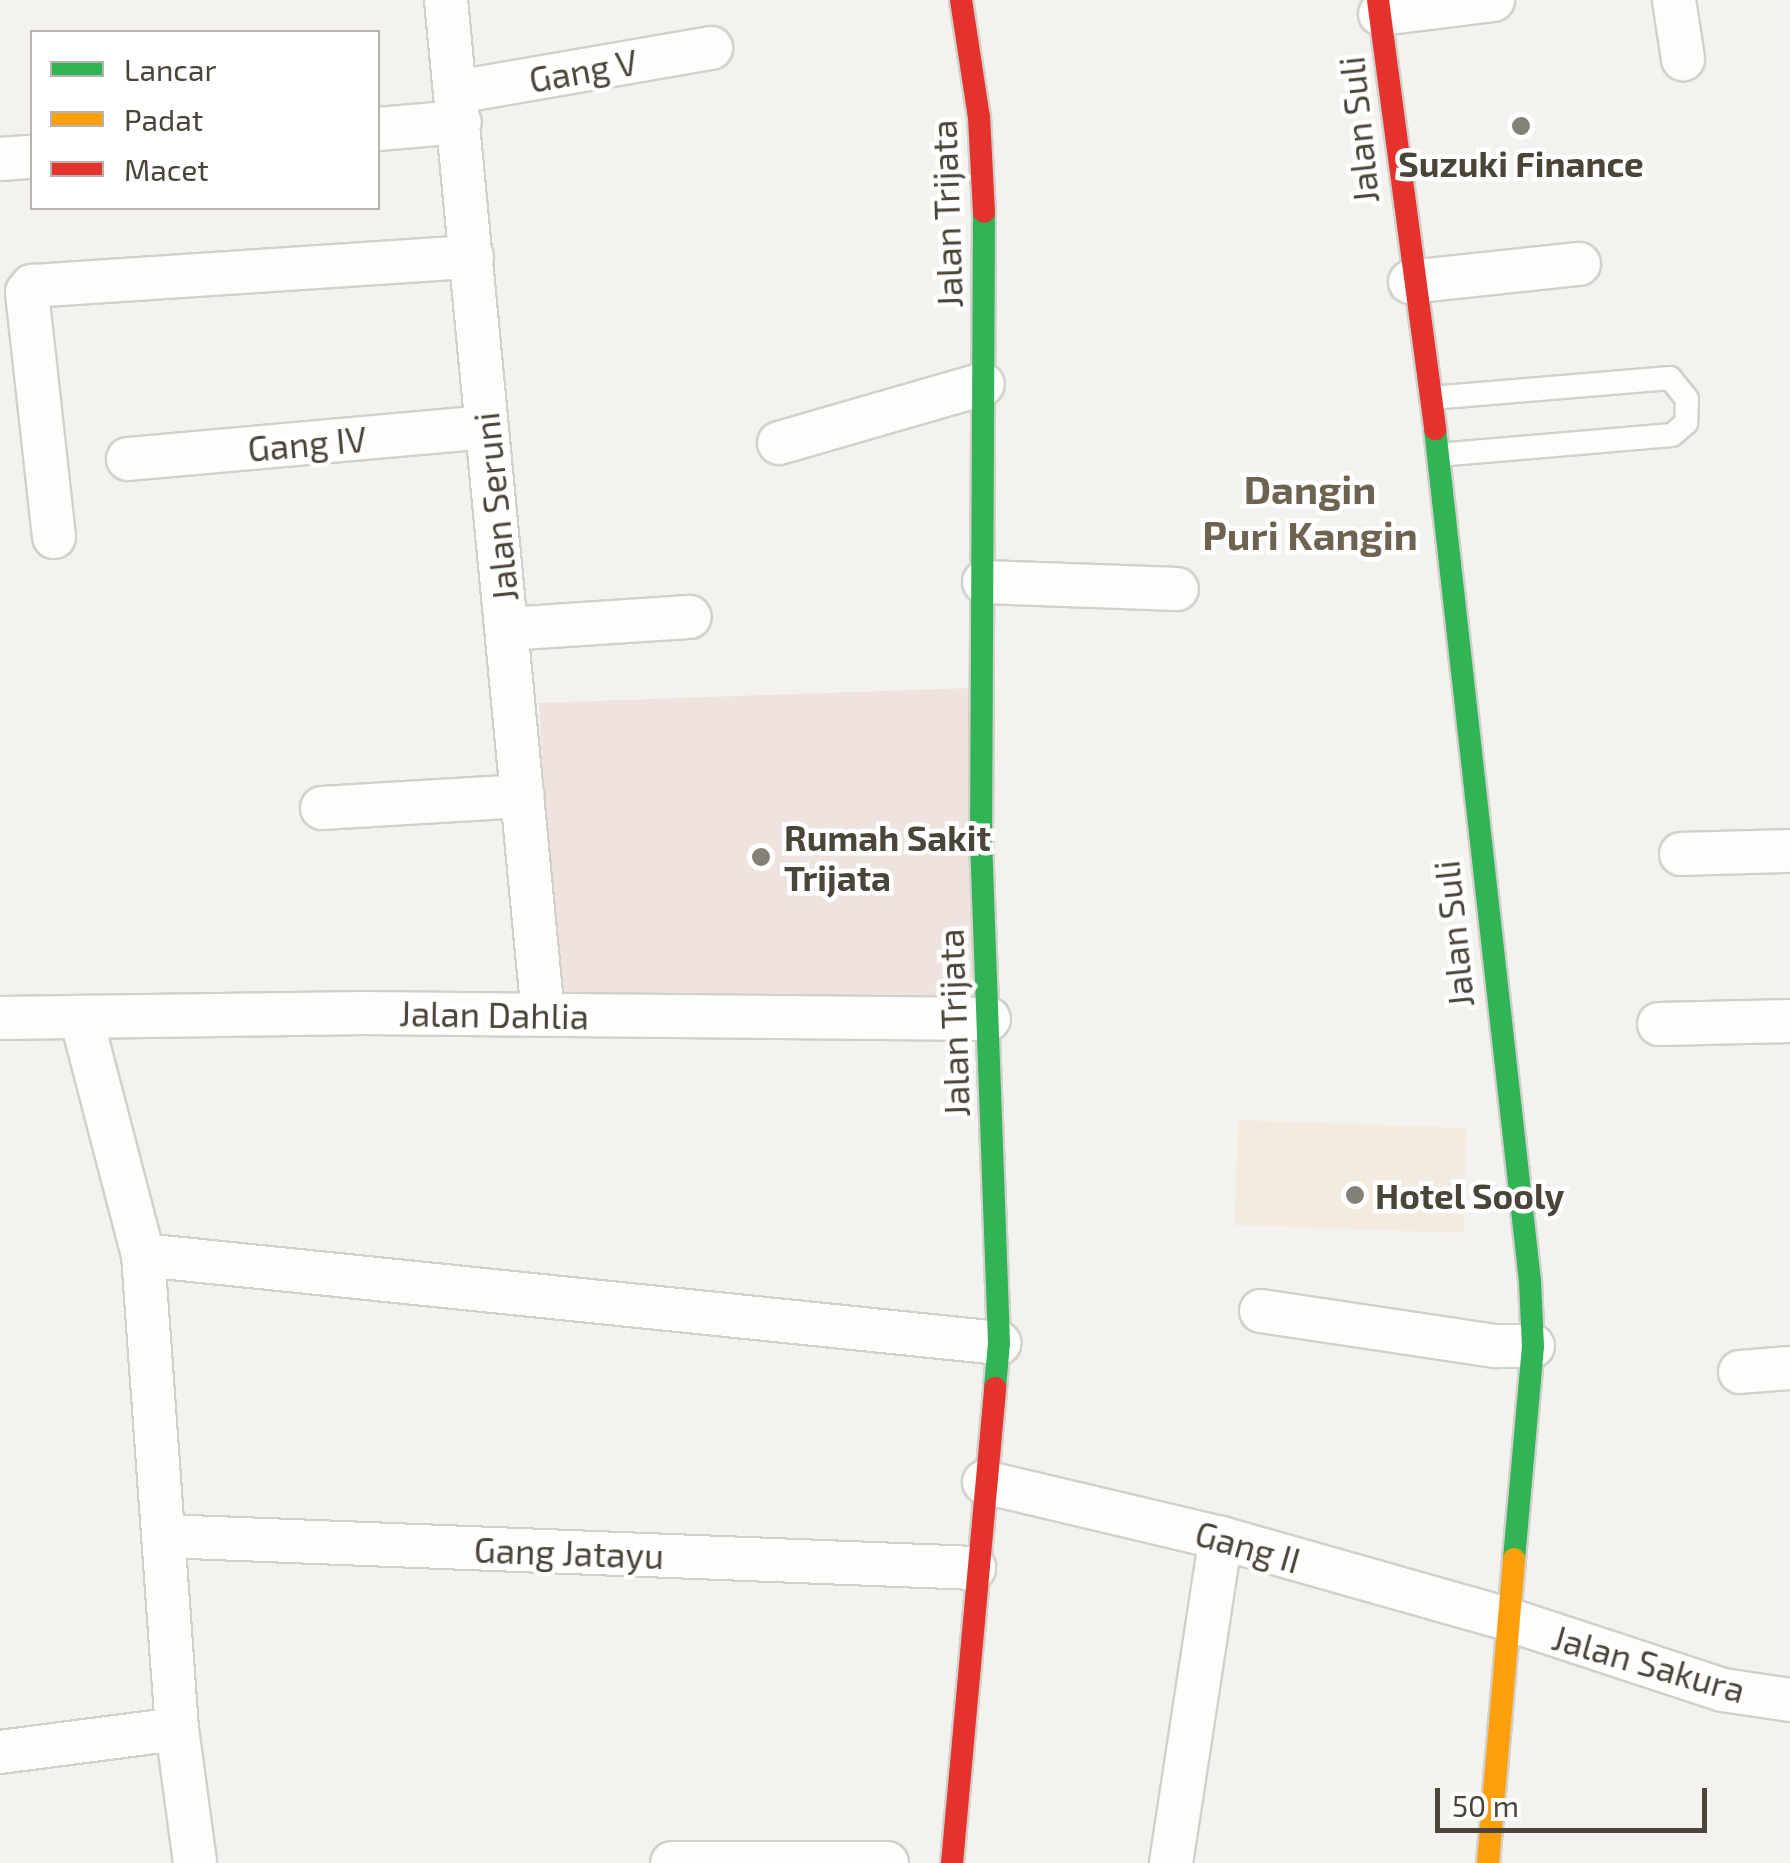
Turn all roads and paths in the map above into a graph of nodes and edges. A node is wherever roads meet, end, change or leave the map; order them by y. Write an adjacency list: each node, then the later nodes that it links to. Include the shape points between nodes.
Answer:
1 (446, 0): 8 (street, Jalan Seruni)
2 (961, 0): 15 (street, Jalan Trijata, via 979,117 987,266)
3 (1493, 0): 5 (street)
4 (1674, 0): 7 (street)
5 (1379, 7): 14 (street, Jalan Suli)
6 (710, 48): 8 (street, Gang V)
7 (1683, 58)
8 (458, 107): 9 (street, Gang V); 12 (street, Jalan Seruni)
9 (380, 128)
10 (30, 156): 11 (street)
11 (0, 159)
12 (472, 257): 17 (street, Jalan Seruni); 21 (street, via 32,286 27,292)
13 (1579, 264): 14 (street)
14 (1410, 282): 16 (street, Jalan Suli)
15 (983, 384): 18 (street); 22 (street, Jalan Trijata)
16 (1428, 399): 19 (street, Jalan Suli); 19 (lane, via 1670,378 1687,399 1686,423 1672,435)
17 (486, 427): 20 (street, Gang IV); 25 (street, Jalan Seruni)
18 (778, 443)
19 (1438, 455): 39 (street, Jalan Suli)
20 (128, 459)
21 (54, 537)
22 (984, 582): 23 (street); 33 (street, Jalan Trijata, via 981,840)
23 (1177, 589)
24 (690, 618): 25 (street)
25 (507, 629): 26 (street, Jalan Seruni)
26 (523, 796): 27 (street); 30 (street, Jalan Seruni)
27 (322, 808)
28 (1790, 851): 29 (street)
29 (1682, 854)
30 (543, 1014): 31 (street, Jalan Dahlia); 33 (street, Jalan Dahlia)
31 (81, 1017): 32 (street, Jalan Dahlia); 36 (street)
32 (0, 1018)
33 (989, 1019): 38 (street, Jalan Trijata)
34 (1790, 1021): 35 (street)
35 (1659, 1024)
36 (143, 1255): 38 (street); 43 (street)
37 (1261, 1311): 39 (street)
38 (999, 1344): 42 (street, Jalan Trijata)
39 (1533, 1346): 46 (street, Jalan Suli)
40 (1790, 1368): 41 (street)
41 (1740, 1372)
42 (984, 1482): 44 (street, Gang II); 45 (street, Jalan Trijata)
43 (164, 1536): 45 (street, Gang Jatayu); 48 (street)
44 (1221, 1538): 46 (street, Gang II); 54 (street)
45 (974, 1568): 53 (street, Jalan Trijata)
46 (1510, 1620): 47 (street, Jalan Sakura, via 1723,1690); 55 (street, Jalan Suli)
47 (1790, 1700)
48 (177, 1729): 49 (street); 50 (street)
49 (0, 1752)
50 (195, 1863)
51 (672, 1863): 52 (street)
52 (887, 1863)
53 (952, 1863)
54 (1171, 1863)
55 (1488, 1863)

